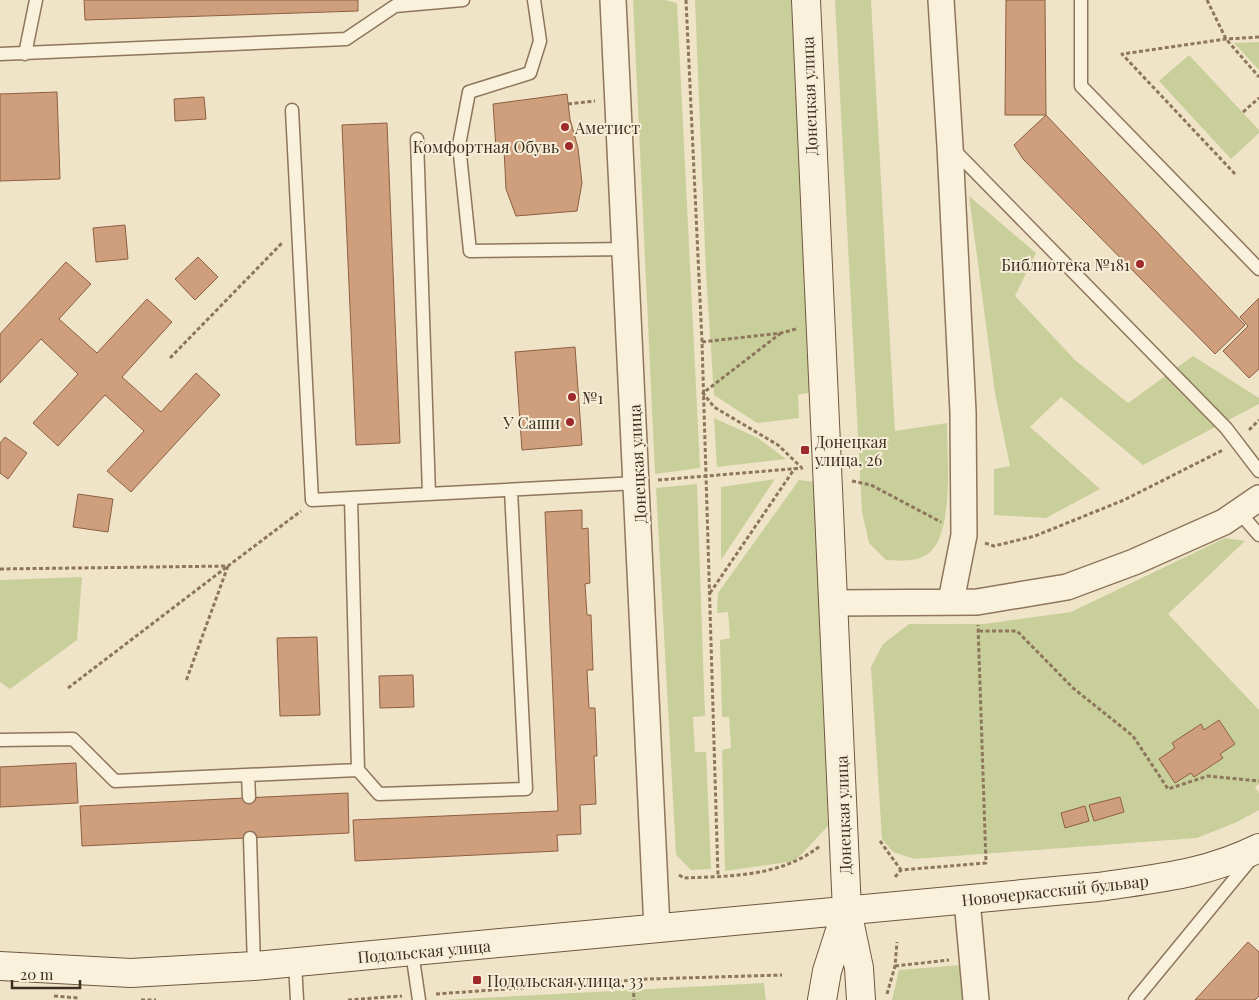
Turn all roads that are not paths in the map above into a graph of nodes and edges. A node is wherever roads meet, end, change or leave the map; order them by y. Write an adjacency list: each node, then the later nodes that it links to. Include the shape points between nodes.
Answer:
1 (36, 0): 9 (lane)
2 (463, 0): 9 (lane, via 395,6 346,39)
3 (534, 0): 13 (lane, via 540,41 530,73 468,92 459,145 470,251)
4 (613, 0): 13 (street, Донецкая улица)
5 (806, 0): 23 (street, Донецкая улица)
6 (941, 0): 12 (street)
7 (1081, 0): 14 (lane, via 1081,86)
8 (0, 54): 9 (lane)
9 (25, 54)
10 (292, 110): 19 (lane, via 312,500)
11 (417, 139): 18 (lane)
12 (950, 146): 15 (lane, via 1226,428); 22 (street, via 963,412 964,535)
13 (627, 249): 16 (street, Донецкая улица)
14 (1259, 269)
15 (1259, 471)
16 (637, 482): 17 (lane); 32 (street, Донецкая улица)
17 (511, 490): 18 (lane); 25 (lane, via 526,789 379,794)
18 (429, 494): 19 (lane)
19 (351, 498): 25 (lane)
20 (1250, 505): 21 (lane); 22 (street, via 1224,522 1134,562 1067,587 977,602)
21 (1259, 535)
22 (951, 602): 23 (street)
23 (834, 603): 31 (street, Донецкая улица)
24 (0, 740): 26 (lane, via 73,740 115,781)
25 (358, 770): 26 (lane)
26 (248, 776): 27 (lane)
27 (249, 798)
28 (250, 838): 36 (lane)
29 (1259, 848): 30 (street, Новочеркасский бульвар, via 1198,872 1098,887); 42 (lane)
30 (967, 900): 31 (street, Новочеркасский бульвар); 41 (street)
31 (847, 911): 32 (street, Подольская улица); 39 (street, Донецкая улица, via 826,971); 40 (street, Донецкая улица, via 859,968)
32 (658, 929): 33 (street, Подольская улица)
33 (412, 952): 34 (street, Подольская улица); 37 (lane)
34 (295, 963): 36 (street, Подольская улица); 38 (lane)
35 (0, 966): 36 (street, Подольская улица, via 131,973)
36 (254, 966)
37 (419, 998)
38 (297, 1000)
39 (822, 1000)
40 (861, 1000)
41 (976, 1000)
42 (1135, 1000)

